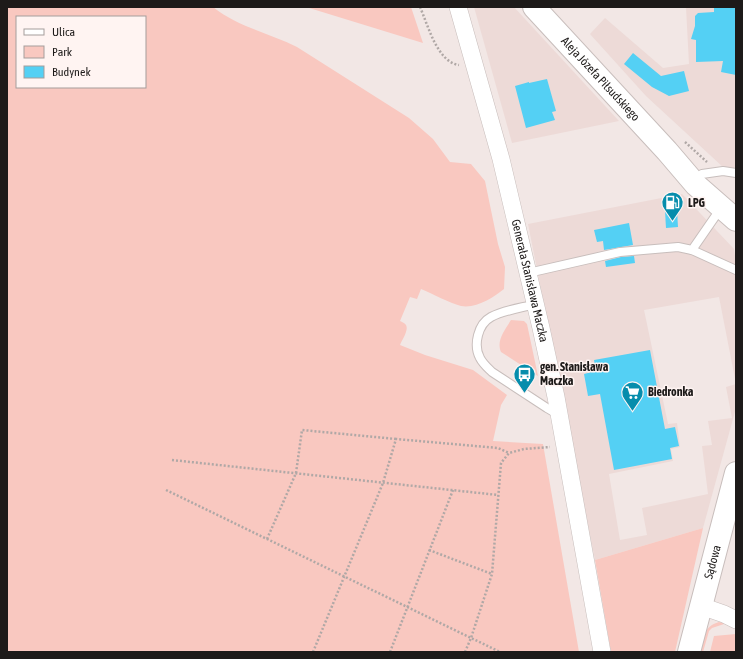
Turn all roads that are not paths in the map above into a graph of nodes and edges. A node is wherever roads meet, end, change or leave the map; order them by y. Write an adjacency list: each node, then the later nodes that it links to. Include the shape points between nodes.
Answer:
1 (458, 7): 9 (street, Generała Stanisława Maczka, via 501,159)
2 (534, 7): 3 (main road, Aleja Józefa Piłsudskiego)
3 (667, 151): 5 (main road, Aleja Józefa Piłsudskiego); 6 (main road, Aleja Józefa Piłsudskiego, via 696,185)
4 (736, 173): 5 (lane, via 723,171)
5 (702, 174): 6 (main road, Aleja Józefa Piłsudskiego)
6 (731, 210): 7 (lane)
7 (692, 250): 8 (lane); 9 (lane, via 678,247 620,252)
8 (736, 270)
9 (528, 273): 10 (street, Generała Stanisława Maczka)
10 (536, 304): 11 (street, Generała Stanisława Maczka); 11 (lane, via 489,318 479,332 477,351 480,359 492,372)
11 (559, 415): 15 (street, Generała Stanisława Maczka)
12 (736, 473): 13 (main road, Sądowa)
13 (701, 606): 14 (street); 16 (main road, Sądowa)
14 (736, 620)
15 (602, 652)
16 (689, 652)

